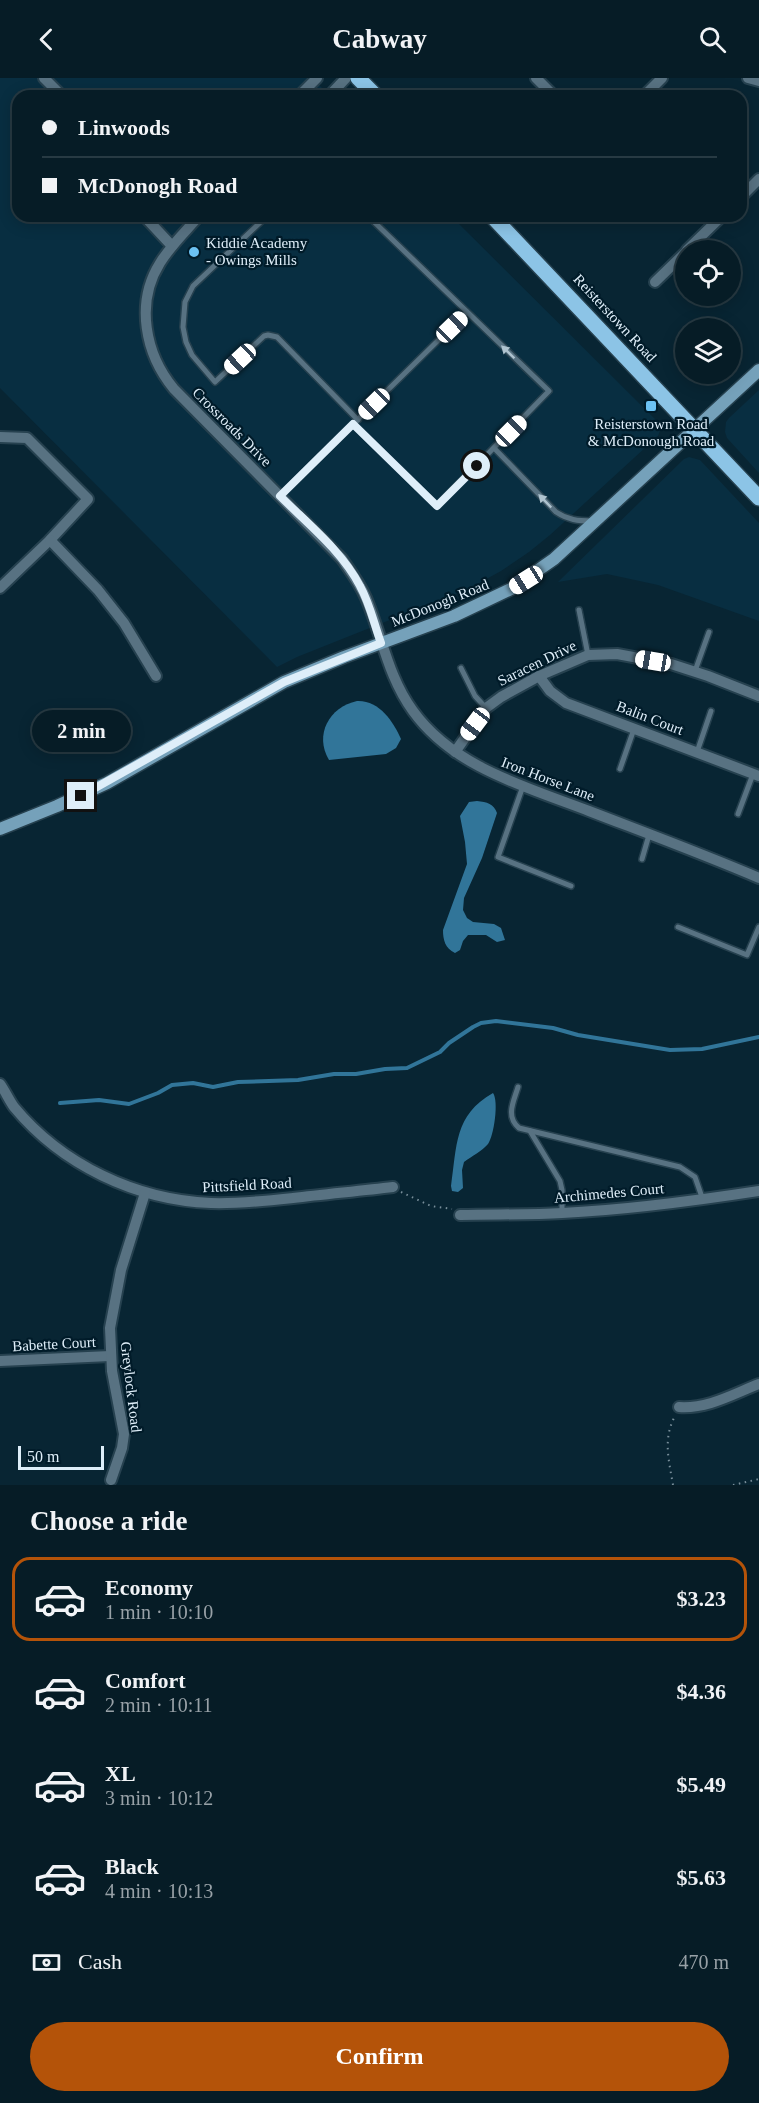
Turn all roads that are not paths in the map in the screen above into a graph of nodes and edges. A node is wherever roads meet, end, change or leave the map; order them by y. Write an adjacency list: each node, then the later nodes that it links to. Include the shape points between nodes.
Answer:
1 (44, 78): 9 (street)
2 (317, 78): 10 (street)
3 (346, 78): 11 (street)
4 (358, 78): 12 (main road)
5 (536, 78): 13 (street)
6 (662, 78): 14 (street)
7 (748, 78): 8 (street)
8 (759, 81)
9 (56, 90)
10 (305, 90)
11 (335, 90)
12 (370, 90)
13 (548, 90)
14 (650, 90)
15 (759, 179): 16 (street)
16 (747, 191)
17 (150, 222): 24 (street)
18 (194, 222): 24 (street, Crossroads Drive)
19 (259, 222): 29 (lane, via 189,291 183,327 192,355 215,382 264,336 277,337)
20 (374, 222): 27 (lane)
21 (498, 222): 30 (main road, Reisterstown Road)
22 (716, 222): 23 (street)
23 (697, 240)
24 (172, 246): 33 (street, Crossroads Drive, via 152,280 146,305 146,330 156,363 174,389)
25 (675, 262): 26 (street)
26 (655, 282)
27 (467, 312): 29 (lane); 32 (lane, one-way to 27, via 549,391)
28 (759, 370): 30 (main road, McDonogh Road)
29 (356, 422): 32 (lane, via 437,506); 33 (lane)
30 (695, 430): 34 (main road, Reisterstown Road); 35 (main road, McDonogh Road)
31 (0, 437): 36 (street, via 27,438 88,499)
32 (494, 448): 35 (lane, one-way to 32, via 574,521 556,512)
33 (280, 496): 40 (street, Crossroads Drive, via 351,572 367,600)
34 (759, 498)
35 (597, 521): 40 (main road, McDonogh Road, via 554,559 511,589 454,616)
36 (51, 540): 37 (street); 44 (street, via 124,623)
37 (0, 588)
38 (579, 610): 41 (lane)
39 (709, 632): 43 (lane)
40 (381, 643): 50 (street, Iron Horse Lane, via 392,674 414,712); 56 (main road, McDonogh Road, via 284,682 107,783)
41 (588, 655): 43 (street, Saracen Drive, via 617,654); 45 (street, Saracen Drive)
42 (462, 668): 47 (lane, via 475,696)
43 (695, 672): 46 (street, Saracen Drive)
44 (156, 676)
45 (539, 676): 47 (street, Saracen Drive); 49 (street, Balin Court, via 557,698)
46 (759, 696)
47 (486, 708): 50 (street, Saracen Drive)
48 (711, 711): 51 (lane)
49 (634, 729): 51 (street, Balin Court); 52 (lane)
50 (454, 752): 54 (street, Iron Horse Lane)
51 (697, 752): 53 (street, Balin Court)
52 (620, 769)
53 (756, 775): 55 (lane)
54 (523, 786): 57 (street, Iron Horse Lane); 60 (lane, via 498,857)
55 (738, 814)
56 (0, 828)
57 (649, 835): 58 (lane); 59 (street, Iron Horse Lane)
58 (642, 859)
59 (759, 878)
60 (570, 886)
61 (678, 927): 62 (lane, via 747,955)
62 (759, 927)
63 (0, 1084): 68 (street, Pittsfield Road, via 14,1106 67,1156)
64 (518, 1086): 65 (lane, via 511,1117 519,1128)
65 (530, 1131): 69 (lane, via 680,1167 695,1178); 70 (lane, via 560,1181)
66 (393, 1187): 68 (street, Pittsfield Road, via 232,1203 188,1202)
67 (759, 1191): 69 (street, Archimedes Court)
68 (145, 1193): 72 (street, Greylock Road, via 115,1293)
69 (703, 1200): 70 (street, Archimedes Court)
70 (562, 1213): 71 (street, Archimedes Court)
71 (460, 1215)
72 (110, 1356): 73 (street, Babette Court); 76 (street, Greylock Road, via 124,1434)
73 (0, 1361)
74 (759, 1384): 75 (street, via 705,1405)
75 (679, 1407)
76 (111, 1480)

